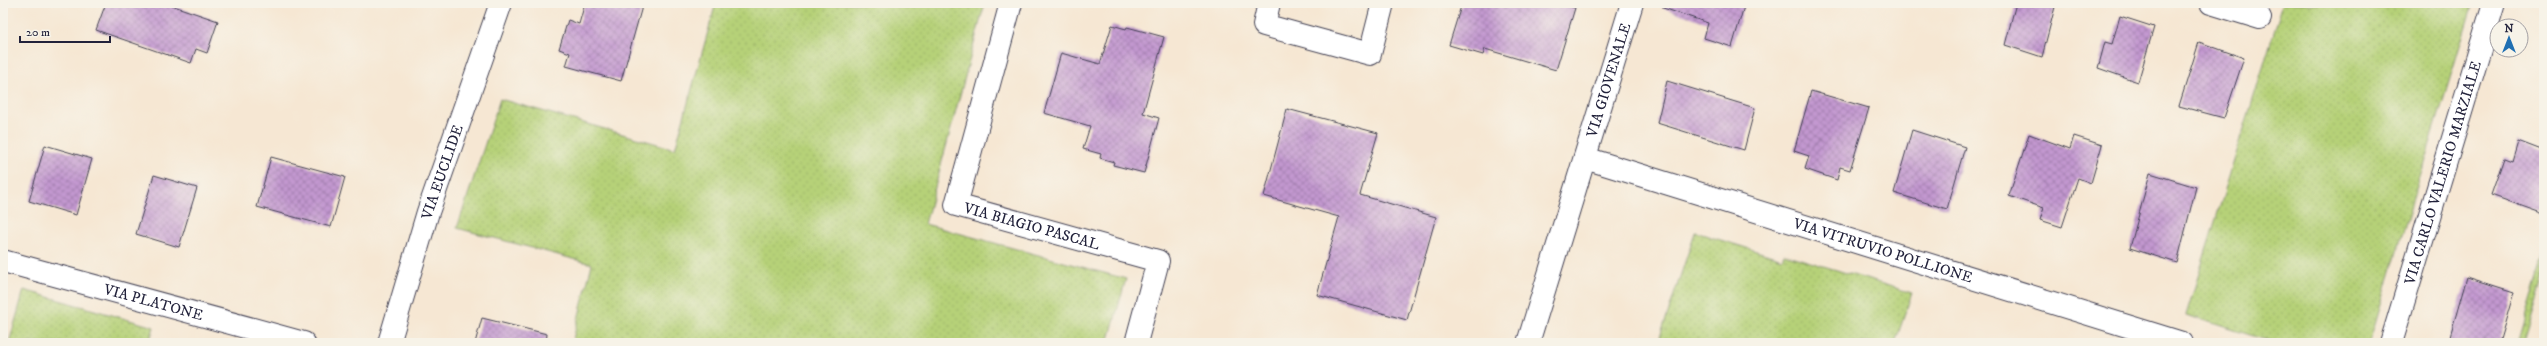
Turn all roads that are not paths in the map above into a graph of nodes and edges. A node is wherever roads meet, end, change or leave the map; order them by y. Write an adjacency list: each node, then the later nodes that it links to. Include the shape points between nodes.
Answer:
1 (501, 3): 12 (street, VIA EUCLIDE, via 428,212)
2 (1012, 3): 13 (street, VIA BIAGIO PASCAL, via 956,205 1158,261)
3 (1269, 3): 4 (street, via 1264,25 1370,54)
4 (1383, 3)
5 (1632, 3): 9 (street, VIA GIOVENALE)
6 (2211, 3): 8 (street)
7 (2494, 3): 16 (street, VIA CARLO VALERIO MARZIALE)
8 (2260, 18)
9 (1585, 158): 14 (street, VIA GIOVENALE); 15 (street, VIA VITRUVIO POLLIONE)
10 (3, 261): 11 (street, VIA PLATONE)
11 (304, 343)
12 (389, 343)
13 (1136, 343)
14 (1528, 343)
15 (2182, 343)
16 (2391, 343)

